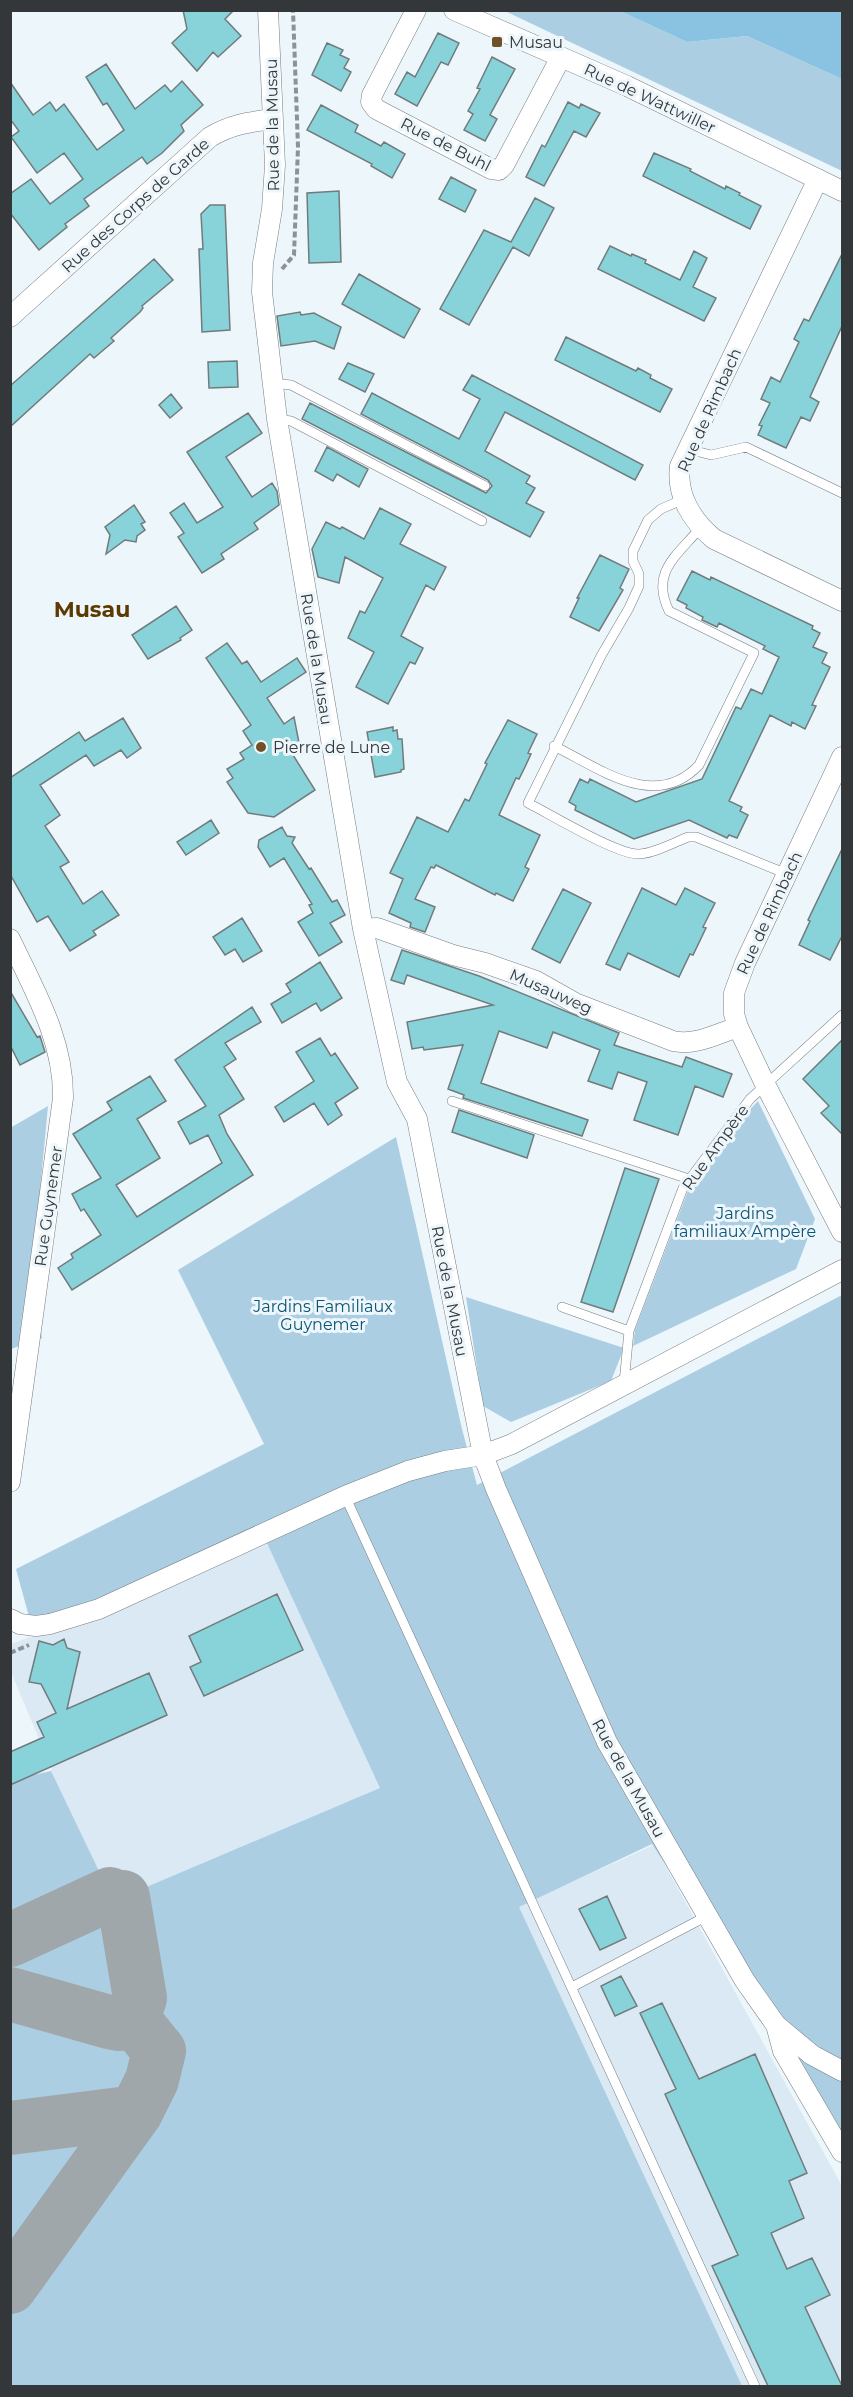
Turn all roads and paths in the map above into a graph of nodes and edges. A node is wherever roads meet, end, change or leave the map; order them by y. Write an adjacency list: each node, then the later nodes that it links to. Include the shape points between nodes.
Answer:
1 (268, 10): 5 (street, Rue de la Musau)
2 (416, 10): 4 (street, Rue de Buhl, via 371,102 376,109 491,169 499,170 504,165)
3 (454, 10): 4 (street, Rue de Wattwiller)
4 (561, 57): 6 (street, Rue de Wattwiller)
5 (272, 119): 8 (street, Rue des Corps de Garde, via 226,127 210,137); 9 (street, Rue de la Musau, via 275,165 262,292)
6 (818, 179): 7 (street, Rue de Wattwiller); 11 (street, Rue de Rimbach)
7 (843, 191)
8 (10, 317)
9 (273, 383): 10 (street, Rue de la Musau); 12 (lane, via 291,385)
10 (277, 420): 15 (lane, via 291,421); 21 (street, Rue de la Musau)
11 (688, 449): 13 (lane, via 711,455 746,447); 14 (street, Rue de Rimbach, via 678,477)
12 (484, 486)
13 (843, 493)
14 (684, 499): 16 (street, Rue de Rimbach); 18 (lane, via 662,508 648,520 633,551 639,586)
15 (482, 521)
16 (700, 528): 17 (street, Rue de Rimbach, via 714,539); 18 (lane, via 668,567 661,581 662,597 669,611 754,653 699,765 690,775 673,783 655,788 638,786)
17 (843, 601)
18 (554, 746): 20 (lane, via 528,802 584,833 639,854 696,837)
19 (843, 757): 20 (street, Rue de Rimbach)
20 (787, 874): 24 (street, Rue de Rimbach, via 737,982 733,1004)
21 (363, 929): 24 (street, Musauweg, via 377,928 536,981 575,1003 673,1041 697,1042); 33 (street, Rue de la Musau, via 398,1082 417,1119)
22 (10, 939): 34 (street, Rue Guynemer, via 54,1037 63,1074 63,1098)
23 (843, 1015): 25 (lane, Rue Ampère)
24 (738, 1027): 25 (street, Rue de Rimbach)
25 (766, 1086): 27 (lane, Rue Ampère, via 750,1099); 28 (street, Rue de Rimbach)
26 (452, 1101): 27 (lane)
27 (689, 1179): 31 (lane, Rue Ampère, via 677,1201)
28 (843, 1232)
29 (843, 1270): 32 (street)
30 (562, 1307): 31 (lane)
31 (629, 1331): 32 (lane, Rue Ampère)
32 (624, 1385): 33 (street, via 512,1444)
33 (483, 1455): 35 (street, via 408,1471); 37 (street, Rue de la Musau, via 607,1742)
34 (10, 1482)
35 (345, 1496): 36 (street, via 99,1610 36,1626); 38 (lane)
36 (11, 1619)
37 (707, 1916): 38 (lane); 39 (street, Rue de la Musau)
38 (572, 1987): 42 (lane)
39 (776, 2025): 40 (street, Rue de la Musau, via 812,2055); 41 (street, via 783,2052)
40 (843, 2072)
41 (843, 2152)
42 (755, 2386)

